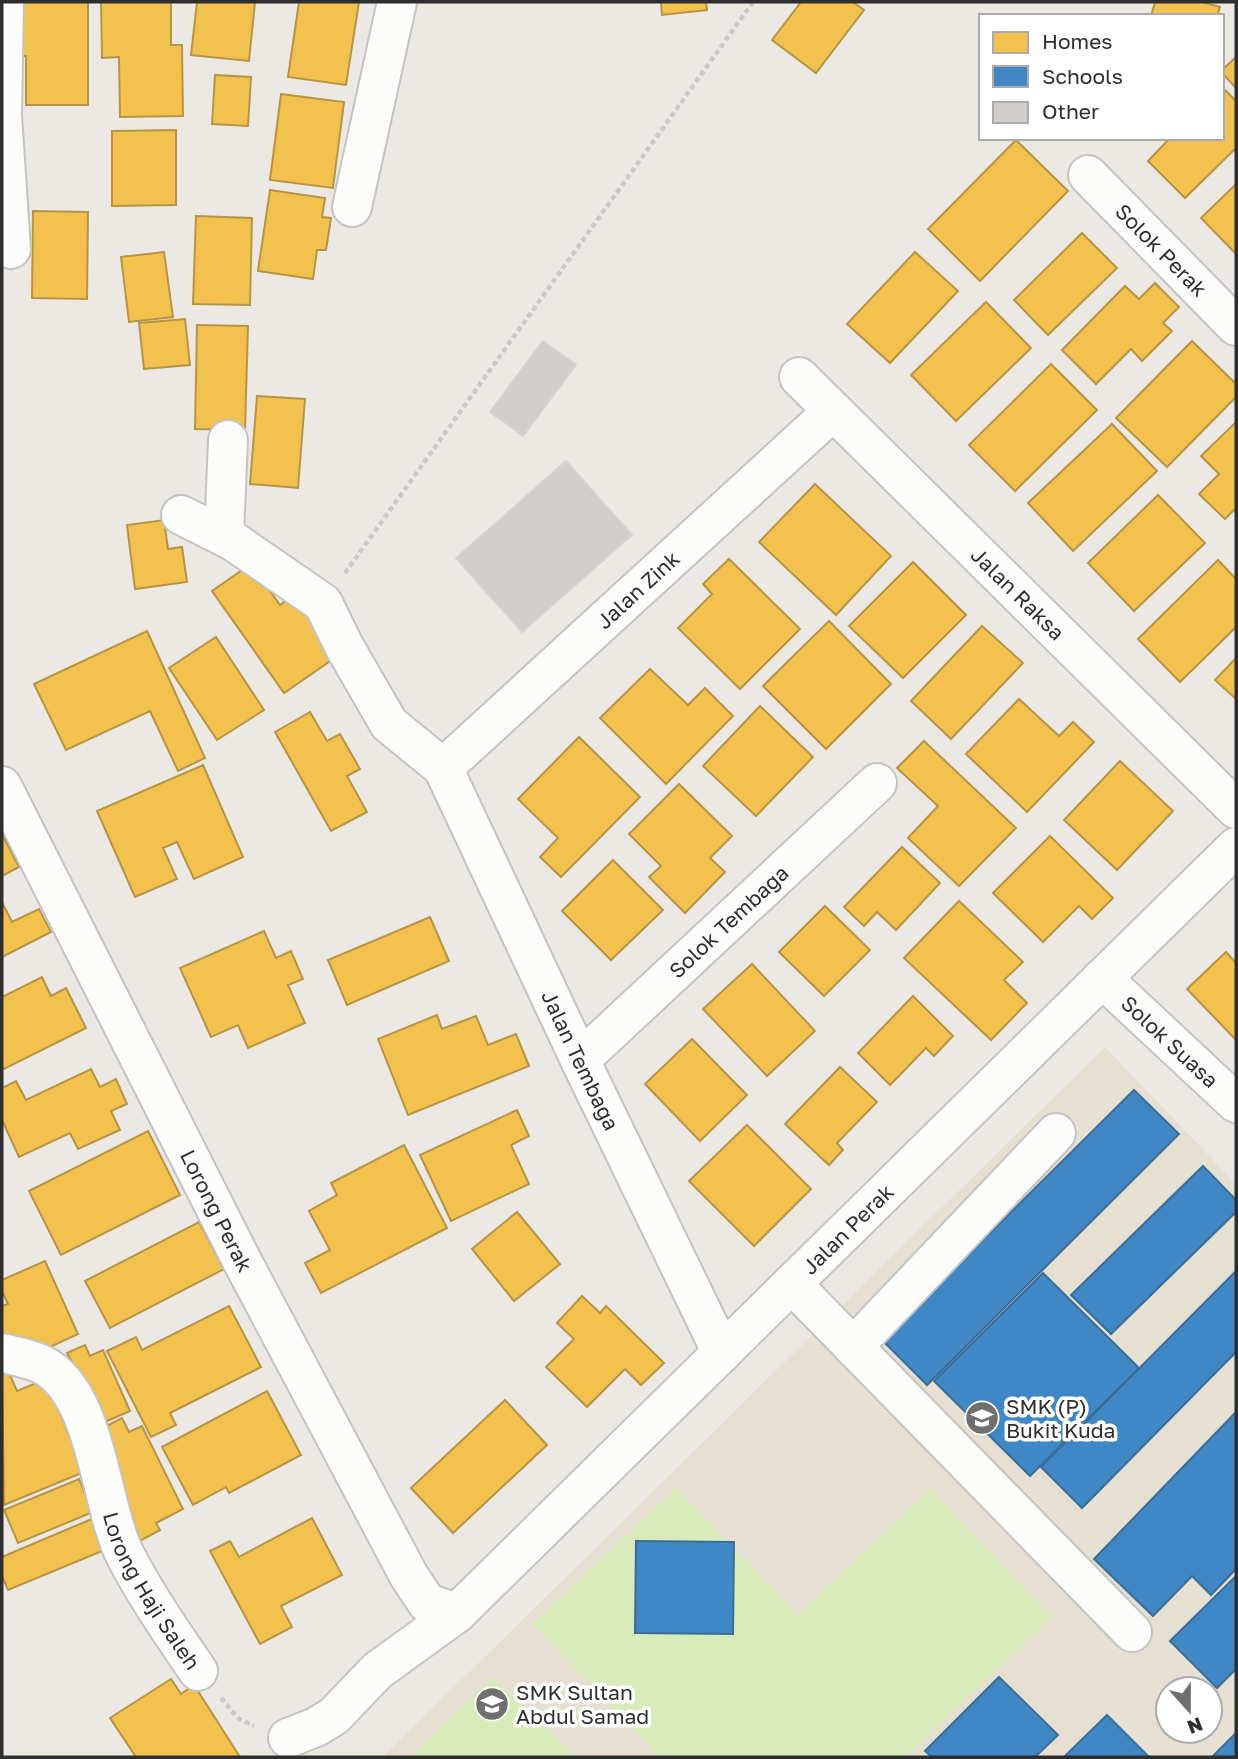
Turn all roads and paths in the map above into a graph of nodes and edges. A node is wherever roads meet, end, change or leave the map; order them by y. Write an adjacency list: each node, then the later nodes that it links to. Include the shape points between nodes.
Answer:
1 (4, 2): 6 (street, via 2,115)
2 (397, 2): 5 (street)
3 (753, 2): 13 (path)
4 (1088, 175): 7 (street, Solok Perak)
5 (352, 207)
6 (11, 249)
7 (1236, 326)
8 (799, 377): 9 (street, Jalan Raksa)
9 (833, 411): 14 (street, Jalan Zink); 17 (street, Jalan Raksa)
10 (228, 440): 12 (street)
11 (181, 515): 12 (street)
12 (224, 536): 13 (street)
13 (323, 603): 14 (street, via 389,724)
14 (443, 768): 20 (street, Jalan Tembaga)
15 (877, 783): 20 (street, Solok Tembaga)
16 (2, 786): 27 (street, Lorong Perak, via 241,1259 409,1576 427,1603)
17 (1236, 809)
18 (1236, 846): 19 (street, Jalan Perak)
19 (1102, 978): 21 (street, Solok Suasa); 23 (street, Jalan Perak)
20 (580, 1060): 26 (street, Jalan Tembaga)
21 (1236, 1103)
22 (1056, 1133): 24 (street)
23 (792, 1284): 24 (street); 26 (street, Jalan Perak)
24 (853, 1347): 28 (street)
25 (2, 1353): 29 (street, Lorong Haji Saleh, via 44,1365 64,1383 88,1429 123,1551)
26 (722, 1353): 27 (street, Jalan Perak)
27 (457, 1613): 30 (street, via 377,1671 334,1716)
28 (1132, 1632)
29 (198, 1671): 30 (path, Lorong Haji Saleh, via 239,1718 263,1732)
30 (288, 1738)

